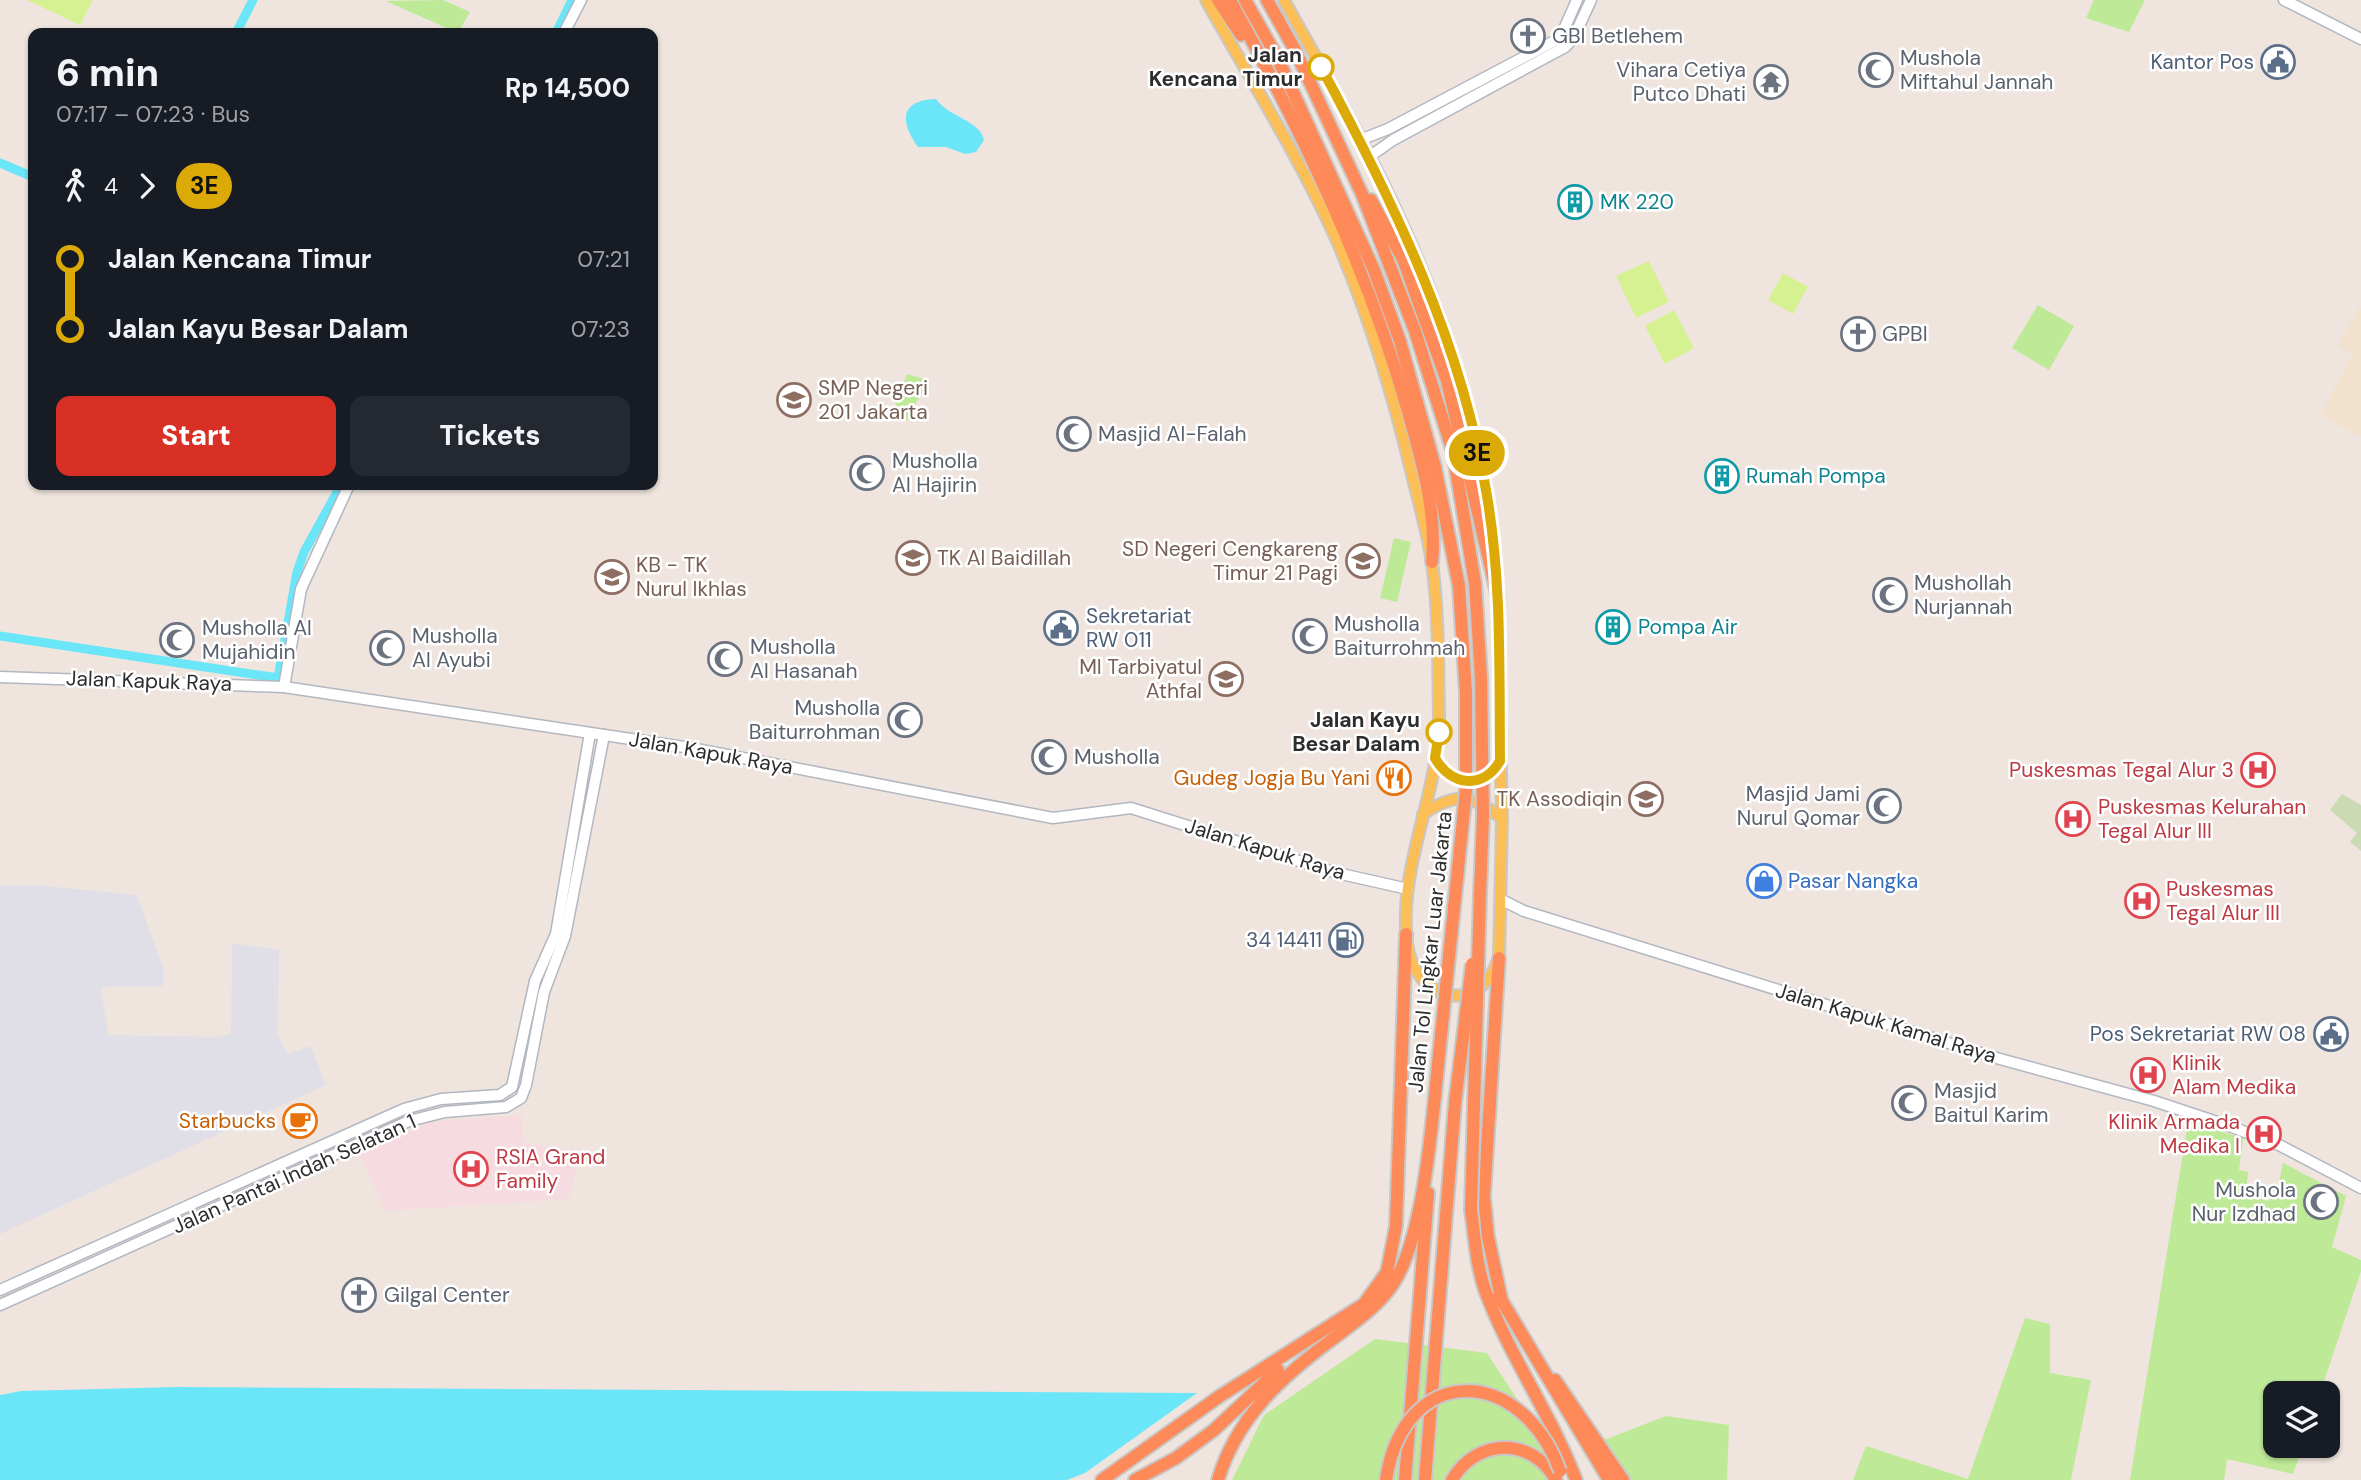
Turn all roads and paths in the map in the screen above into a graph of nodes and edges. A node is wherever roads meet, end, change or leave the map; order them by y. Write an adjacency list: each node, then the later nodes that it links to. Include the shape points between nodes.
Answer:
1 (580, 0): 11 (street)
2 (1206, 0): 21 (main road, via 1336,238 1372,327)
3 (1218, 0): 16 (highway)
4 (1230, 0): 16 (highway)
5 (1245, 0): 38 (highway, Jalan Tol Lingkar Luar Jakarta, bridge, via 1277,57 1374,270 1400,341 1435,467 1458,586 1466,790)
6 (1267, 0): 19 (highway, Jalan Tol Lingkar Luar Jakarta)
7 (1284, 0): 17 (main road)
8 (1577, 0): 13 (street)
9 (1591, 0): 12 (street)
10 (2284, 0): 14 (street)
11 (566, 28)
12 (1579, 28): 13 (street); 15 (street)
13 (1561, 36): 15 (street); 17 (street)
14 (2361, 38)
15 (1559, 51): 18 (street)
16 (1276, 84): 21 (highway, via 1358,259 1391,350 1422,459 1433,533)
17 (1360, 140): 18 (main road)
18 (1369, 157): 22 (main road, via 1405,231 1448,341 1487,495)
19 (1362, 194): 22 (highway, via 1375,205 1403,259 1447,381); 32 (highway, Jalan Tol Lingkar Luar Jakarta, bridge, via 1415,331 1453,452 1475,583 1484,775)
20 (347, 490): 24 (street, via 301,589)
21 (1432, 562): 27 (main road, via 1439,715)
22 (1498, 598): 28 (main road)
23 (0, 677): 24 (street, Jalan Kapuk Raya)
24 (284, 687): 25 (street, Jalan Kapuk Raya)
25 (589, 738): 26 (street, Jalan Kapuk Raya); 41 (street, Jalan Pantai Indah Selatan 1, via 556,934 535,981 512,1087 500,1095 442,1098 404,1109)
26 (603, 741): 31 (street, Jalan Kapuk Raya, via 880,782 1053,818 1117,808 1142,810 1337,873); 43 (street, Jalan Pantai Indah Selatan 1, via 565,936 544,992 526,1085 517,1102 408,1121)
27 (1435, 758): 28 (main road, via 1445,773 1468,782 1491,774); 29 (main road)
28 (1500, 761): 30 (main road)
29 (1423, 814): 30 (main road, via 1444,802 1464,798 1476,800); 31 (main road)
30 (1502, 819): 33 (main road)
31 (1408, 889): 36 (main road)
32 (1480, 894): 40 (highway, bridge); 52 (highway, bridge, via 1455,1103)
33 (1502, 900): 34 (street, Jalan Kapuk Kamal Raya); 35 (main road)
34 (1524, 911): 35 (street); 39 (street, Jalan Kapuk Kamal Raya, via 2000,1059 2154,1101 2279,1145)
35 (1502, 918): 37 (main road)
36 (1406, 934): 37 (main road, via 1416,972 1441,993 1474,992 1489,979); 47 (highway, via 1396,1226 1387,1272 1353,1313 1220,1396)
37 (1499, 958): 42 (highway, via 1484,1195)
38 (1434, 1103): 44 (highway, via 1413,1238 1394,1282); 51 (highway, bridge)
39 (2361, 1188)
40 (1472, 1217): 42 (highway); 54 (highway, via 1485,1289)
41 (0, 1290)
42 (1502, 1302): 45 (highway)
43 (0, 1305)
44 (1374, 1306): 48 (highway, via 1275,1372 1214,1430 1176,1458); 49 (highway, via 1282,1379 1241,1427)
45 (1526, 1346): 55 (highway); 56 (highway, via 1577,1408)
46 (1560, 1477): 50 (highway, bridge, via 1543,1433 1525,1412 1495,1395 1469,1391 1435,1399 1409,1419 1395,1443); 53 (highway, via 1534,1456 1505,1447 1471,1457)
47 (1101, 1480)
48 (1135, 1480)
49 (1218, 1480)
50 (1386, 1480)
51 (1405, 1480)
52 (1425, 1480)
53 (1452, 1480)
54 (1576, 1480)
55 (1609, 1480)
56 (1623, 1480)

